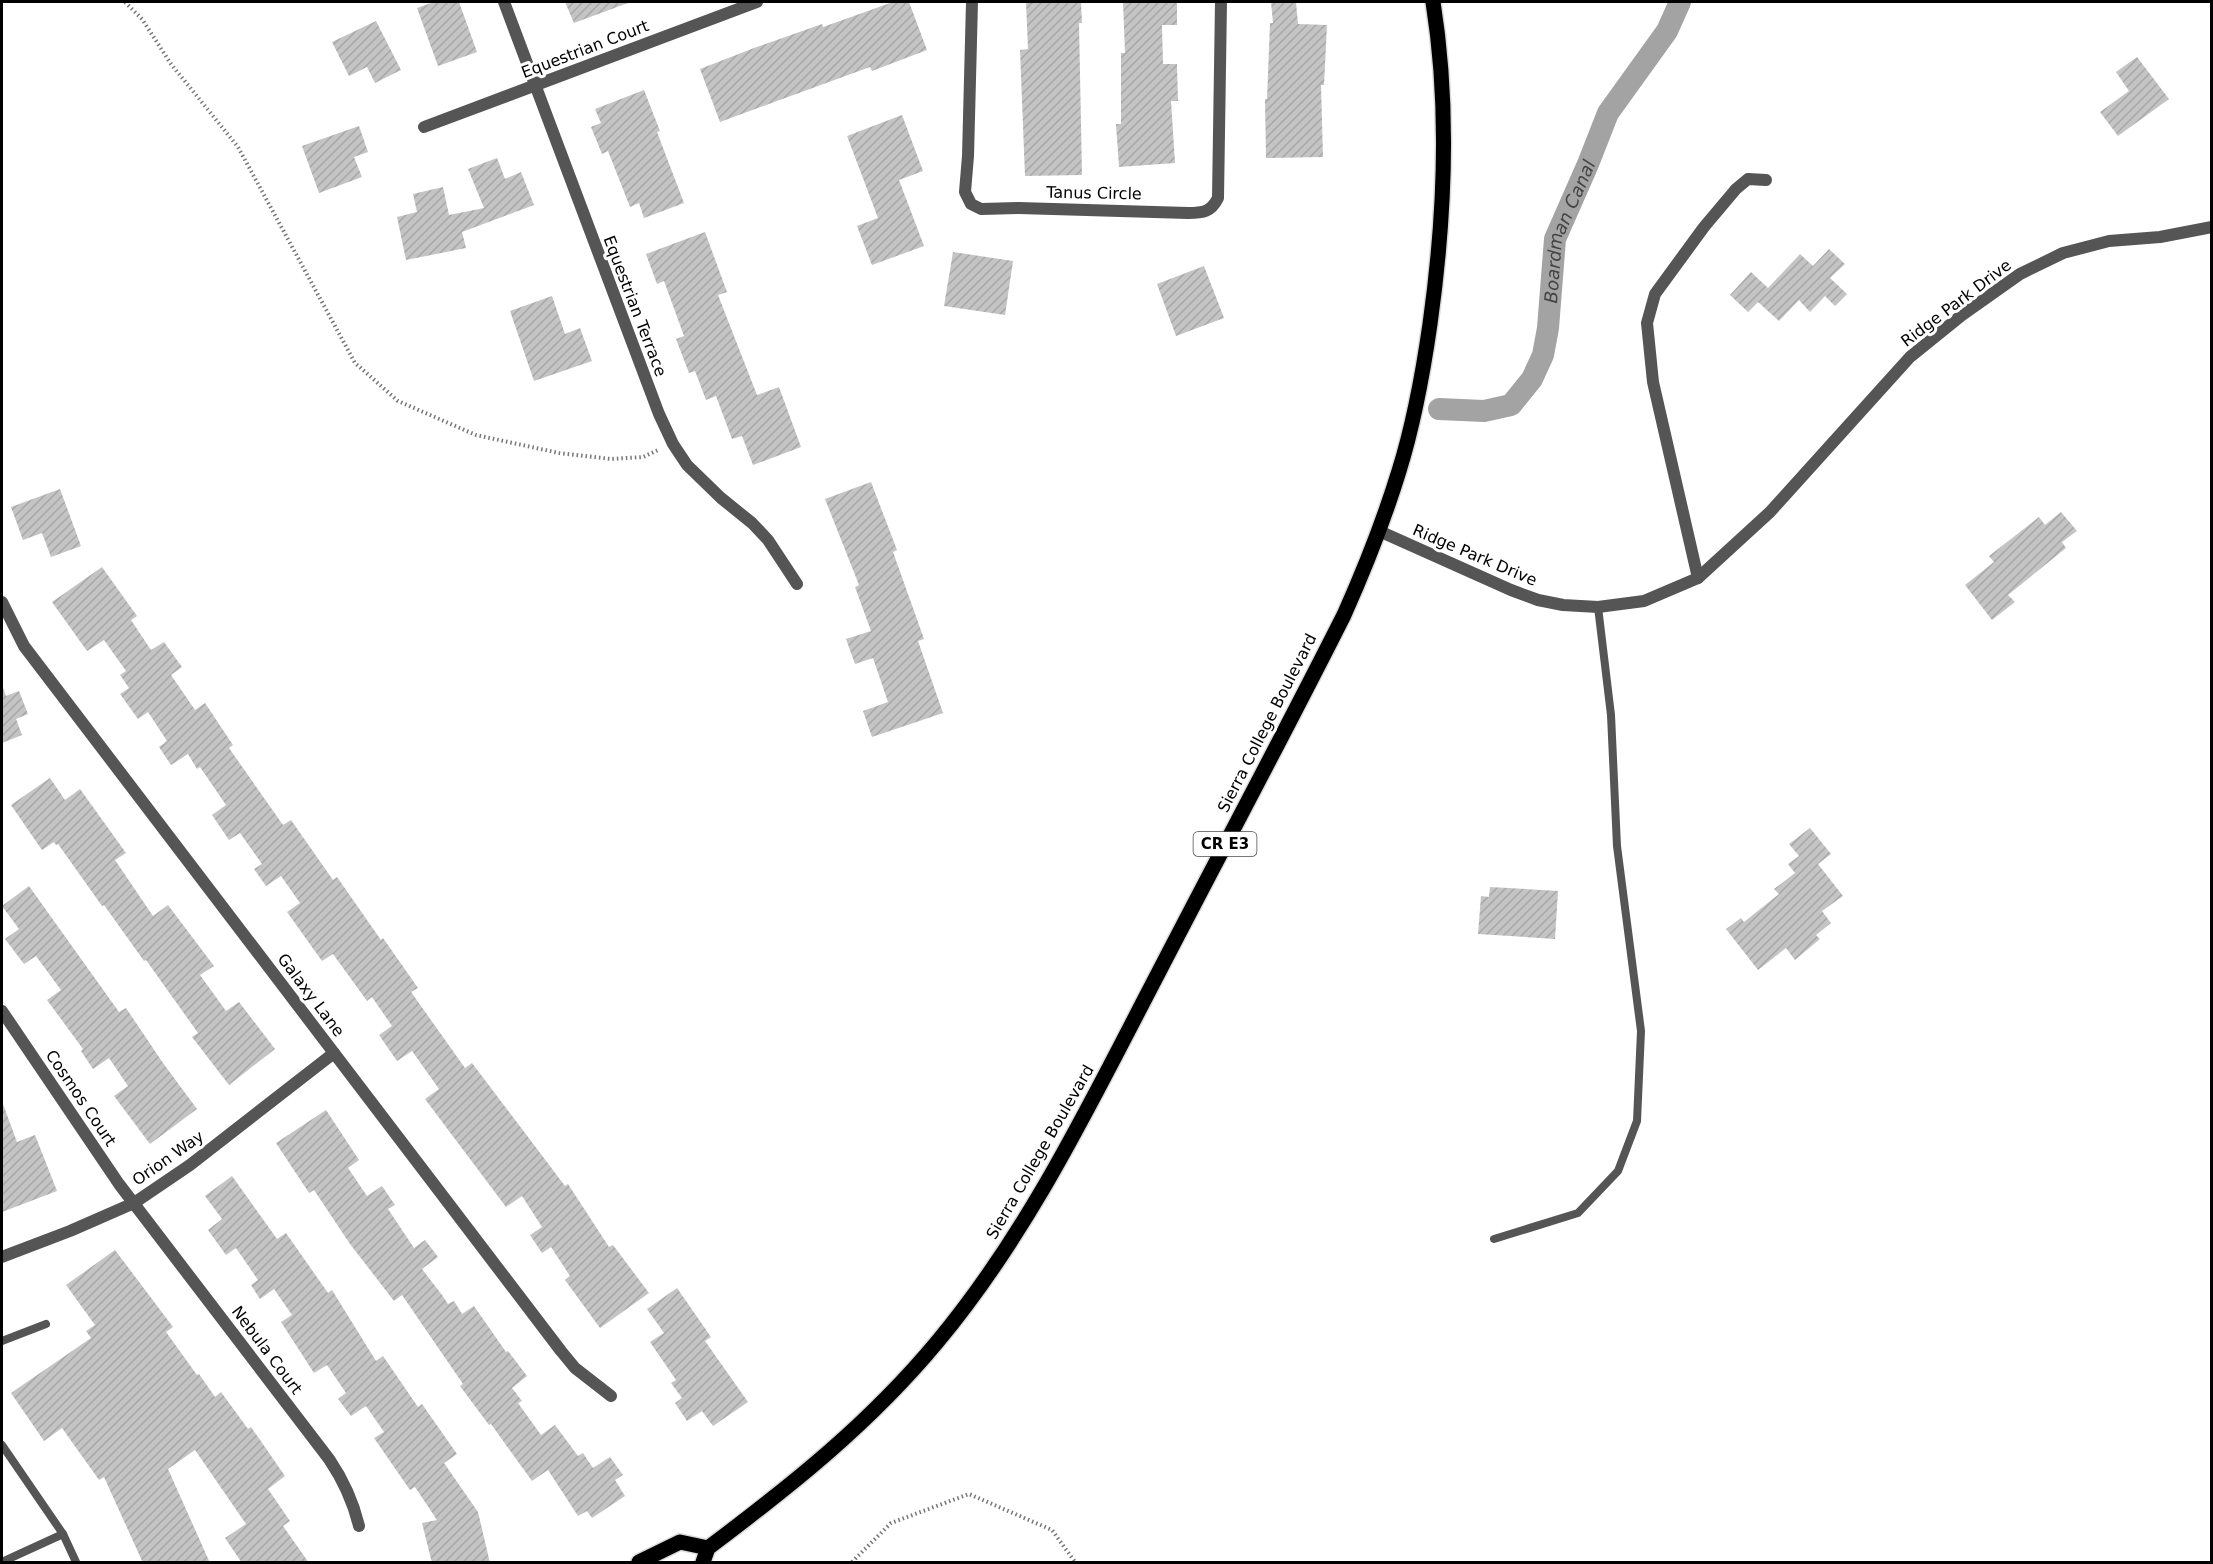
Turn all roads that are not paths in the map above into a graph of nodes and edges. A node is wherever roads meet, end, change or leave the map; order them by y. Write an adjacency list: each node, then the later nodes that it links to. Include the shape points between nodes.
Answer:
1 (504, 2): 6 (street, Equestrian Terrace)
2 (757, 2): 6 (street, Equestrian Court)
3 (972, 2): 4 (street, Tanus Circle, via 965,192 971,204 981,210 1188,213 1202,213 1212,208 1218,198)
4 (1221, 2)
5 (1433, 2): 10 (main road, Sierra College Boulevard / CR E3, via 1443,114 1440,249 1418,394 1400,469)
6 (535, 85): 7 (street, Equestrian Court); 12 (street, Equestrian Terrace, via 673,444 700,479 768,540)
7 (424, 127)
8 (1766, 180): 11 (street, via 1748,179 1704,227 1655,294 1647,323 1653,382)
9 (2211, 227): 11 (street, Ridge Park Drive, via 2109,241 2063,253 2020,274 1910,357 1770,512)
10 (1379, 531): 14 (street, Ridge Park Drive, via 1538,600); 27 (main road, Sierra College Boulevard / CR E3, via 1335,633 1093,1098 1058,1164 996,1264 936,1343 868,1417)
11 (1698, 578): 14 (street, Ridge Park Drive, via 1644,601)
12 (796, 584)
13 (2, 602): 15 (street, Galaxy Lane)
14 (1598, 607): 19 (lane, via 1611,715 1617,846 1641,1031 1637,1121 1618,1171 1578,1213)
15 (7, 627): 17 (street, Galaxy Lane)
16 (2, 1011): 18 (street, Cosmos Court)
17 (334, 1053): 18 (street, Orion Way, via 190,1165); 23 (street, Galaxy Lane, via 561,1351 575,1368)
18 (134, 1203): 20 (street, Orion Way); 25 (street, Nebula Court, via 329,1459 344,1481)
19 (1494, 1239)
20 (2, 1257)
21 (46, 1324): 22 (lane)
22 (2, 1341)
23 (610, 1396)
24 (2, 1445): 26 (lane)
25 (359, 1526)
26 (63, 1534): 28 (lane); 29 (lane)
27 (705, 1555): 30 (main road, Sierra College Boulevard / CR E3, via 680,1542)
28 (2, 1562)
29 (76, 1563)
30 (639, 1563)

